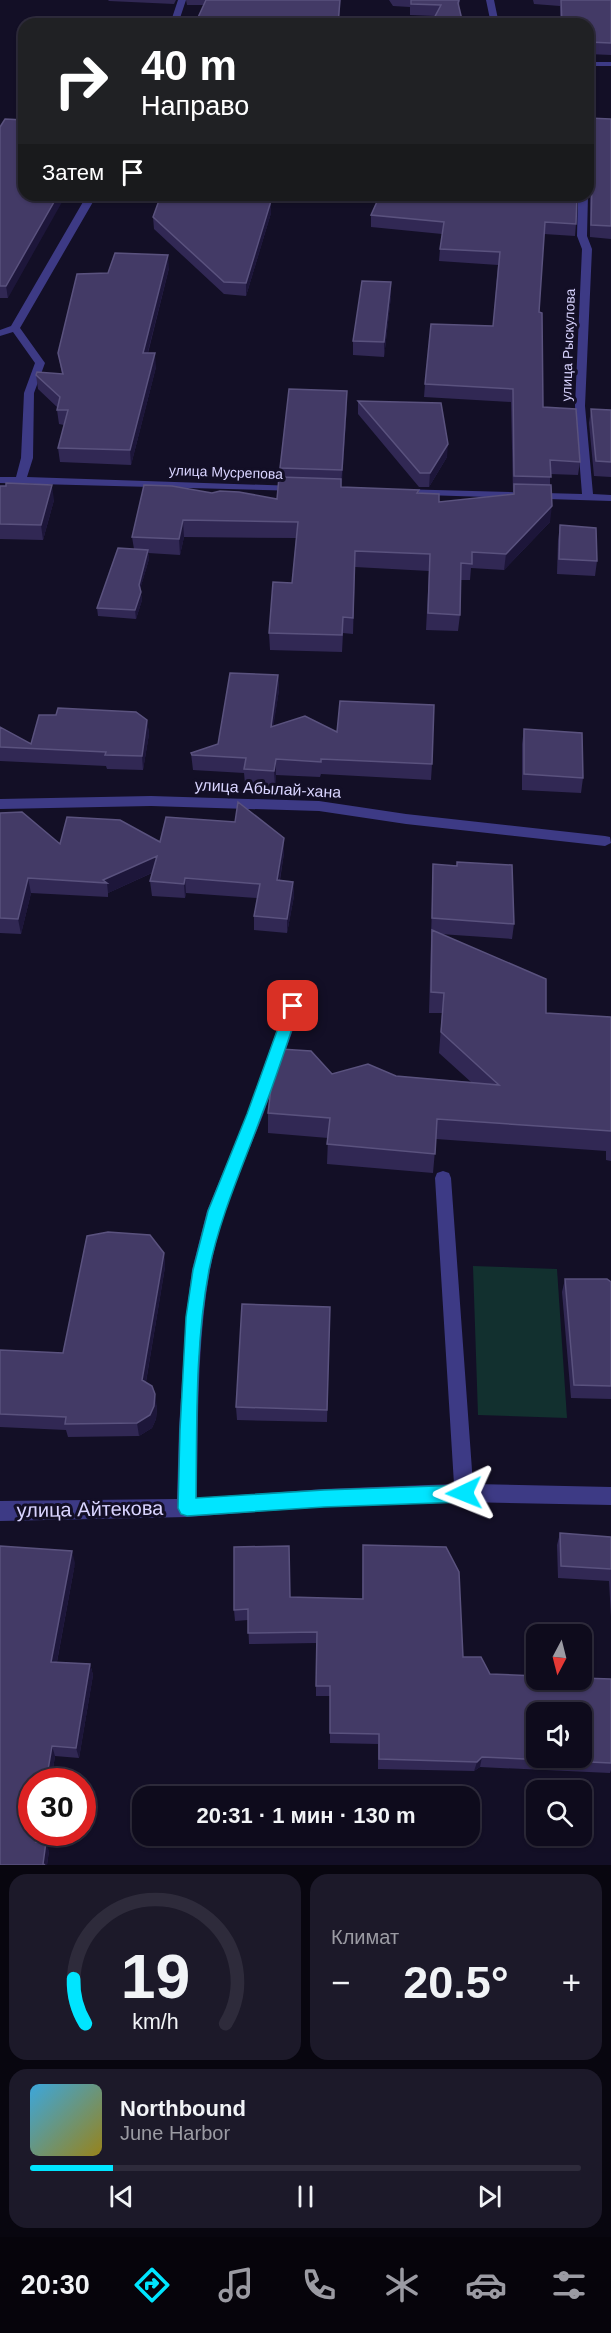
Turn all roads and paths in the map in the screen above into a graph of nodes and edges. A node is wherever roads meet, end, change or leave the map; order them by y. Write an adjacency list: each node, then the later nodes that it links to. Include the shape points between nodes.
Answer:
1 (182, 0): 3 (street)
2 (490, 0): 4 (street)
3 (176, 18)
4 (494, 18)
5 (594, 64): 6 (street)
6 (611, 64)
7 (89, 201): 9 (street)
8 (583, 201): 15 (street, улица Рыскулова, via 582,236 587,249 580,406)
9 (15, 328): 10 (street); 12 (street, via 40,363 29,393 27,458)
10 (0, 333)
11 (0, 480): 12 (street)
12 (20, 481): 13 (street, улица Мусрепова)
13 (304, 489)
14 (387, 491): 15 (street)
15 (588, 497): 16 (street)
16 (611, 498)
17 (0, 804): 18 (street, улица Абылай-хана, via 151,801 319,806)
18 (605, 841)
19 (293, 1006): 23 (street, via 216,1211 201,1270 188,1430)
20 (442, 1178): 21 (street)
21 (464, 1493): 22 (street, улица Айтекова); 23 (street, улица Айтекова)
22 (611, 1496)
23 (187, 1508): 24 (street, улица Айтекова)
24 (0, 1510)

